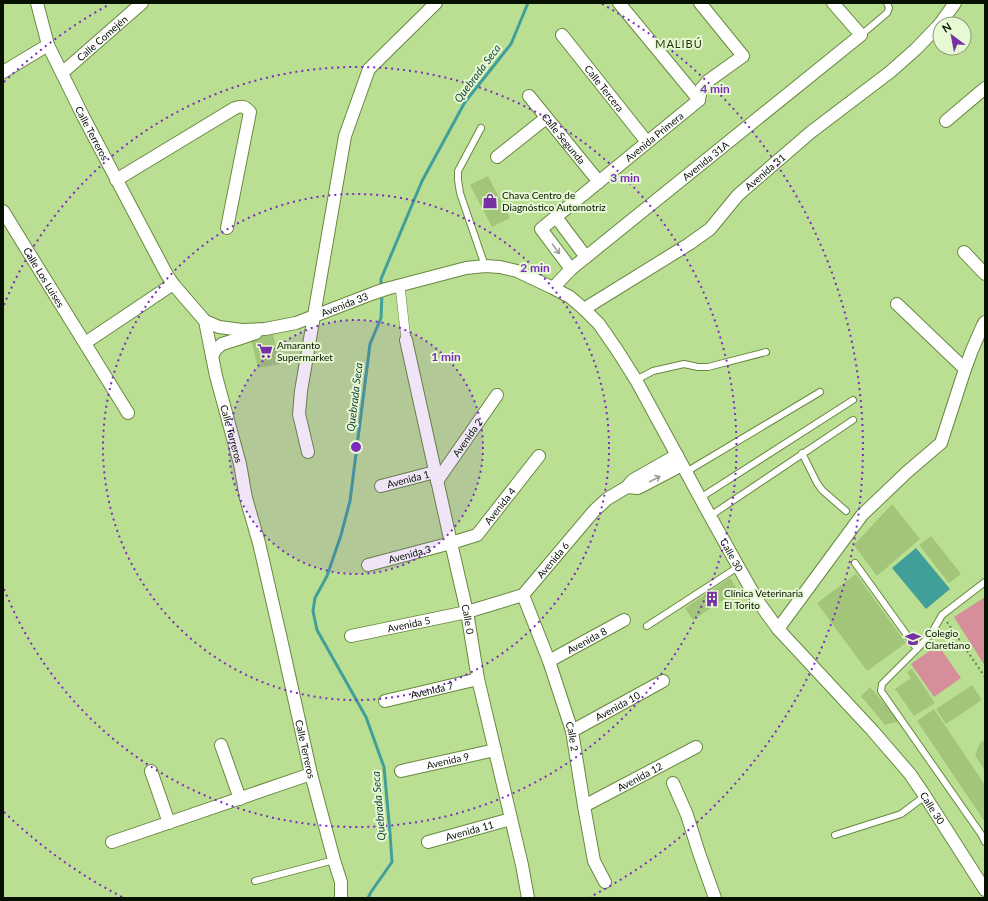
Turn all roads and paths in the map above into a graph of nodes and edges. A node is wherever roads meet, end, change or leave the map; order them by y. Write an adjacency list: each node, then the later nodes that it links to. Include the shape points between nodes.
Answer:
1 (37, 3): 13 (street, Calle Terreros)
2 (142, 3): 15 (street, Calle Comején)
3 (436, 3): 39 (street, via 369,69 345,136)
4 (619, 3): 18 (street)
5 (700, 3): 18 (street, Avenida Primera, via 743,56 708,82 701,89)
6 (833, 3): 12 (street)
7 (886, 3): 12 (lane, via 889,8 887,13)
8 (955, 3): 9 (street, Avenida 31)
9 (946, 16)
10 (932, 32): 38 (street, Avenida 31, via 890,72 811,132 738,195 710,229)
11 (562, 35): 22 (street, Calle Tercera)
12 (861, 35): 30 (street, Avenida 31A)
13 (48, 45): 14 (street); 15 (street, Calle Terreros)
14 (3, 72)
15 (62, 73): 24 (street, Calle Terreros)
16 (985, 88): 20 (street)
17 (529, 96): 19 (street, Calle Segunda)
18 (699, 100): 22 (street, Avenida Primera)
19 (546, 118): 23 (street); 25 (street, Calle Segunda)
20 (946, 121)
21 (481, 128): 31 (lane, via 458,171 458,180)
22 (647, 142): 25 (street, Avenida Primera)
23 (497, 156)
24 (116, 180): 28 (street, via 236,108 246,108 250,112); 34 (street, Calle Terreros)
25 (598, 182): 27 (street, Avenida Primera)
26 (3, 211): 44 (street, Calle Los Luises)
27 (556, 217): 30 (street); 32 (street, Avenida Primera, one-way to 32, via 541,229)
28 (227, 228)
29 (964, 252): 33 (street)
30 (586, 258): 32 (street, Avenida 31A)
31 (485, 266): 35 (street, Avenida 33, via 466,268); 36 (street, Calle 30, via 517,271)
32 (571, 269): 36 (street, Avenida 31A)
33 (985, 274)
34 (173, 284): 40 (street, Calle Terreros); 44 (street)
35 (400, 286): 39 (street, Avenida 33); 43 (street)
36 (553, 288): 38 (street, Calle 30, via 570,297)
37 (897, 304): 47 (street)
38 (584, 309): 48 (street, Calle 30, via 618,350)
39 (314, 316): 42 (street, Avenida 33, via 296,324); 54 (street, via 299,414)
40 (205, 321): 42 (street, Avenida 33, via 220,327 242,330); 46 (street, Calle Terreros)
41 (985, 322): 47 (street)
42 (265, 329): 46 (street, via 222,344)
43 (406, 340): 58 (street, Calle 0)
44 (85, 343): 52 (street, Calle Los Luises)
45 (766, 352): 48 (lane, via 708,367 684,364 653,371)
46 (212, 357): 87 (street, Calle Terreros, via 282,639)
47 (965, 369): 73 (street, via 941,443 862,515)
48 (636, 380): 57 (street, Calle 30)
49 (820, 392): 57 (lane)
50 (497, 394): 58 (street, Avenida 2)
51 (853, 400): 60 (lane)
52 (128, 413)
53 (852, 420): 55 (lane)
54 (308, 452)
55 (802, 453): 61 (lane, via 822,490); 62 (lane)
56 (539, 456): 63 (street, Avenida 4, via 477,534)
57 (682, 464): 60 (street, Calle 30); 68 (street, Avenida 6, via 638,488 626,487 607,499)
58 (436, 476): 59 (street, Avenida 1); 63 (street, Calle 0)
59 (381, 486)
60 (700, 498): 62 (street, Calle 30)
61 (846, 511)
62 (710, 516): 66 (street, Calle 30)
63 (451, 543): 65 (street, Avenida 3); 69 (street, Calle 0)
64 (855, 563): 75 (lane)
65 (368, 565)
66 (738, 567): 72 (lane); 73 (street, Calle 30)
67 (985, 582): 70 (lane)
68 (523, 595): 69 (street); 76 (street, Calle 2)
69 (467, 612): 74 (street, Avenida 5); 78 (street, Calle 0)
70 (942, 615): 75 (lane, via 931,634); 77 (path)
71 (624, 620): 76 (street, Avenida 8)
72 (647, 626)
73 (778, 629): 89 (street, Calle 30, via 872,730 910,774)
74 (351, 636)
75 (917, 649): 97 (lane, via 882,684 882,691)
76 (549, 661): 81 (street, Calle 2)
77 (985, 677)
78 (478, 679): 80 (street, Avenida 7); 84 (street, Calle 0)
79 (663, 681): 81 (street, Avenida 10)
80 (385, 701)
81 (572, 731): 91 (street, Calle 2)
82 (222, 745): 90 (street)
83 (696, 747): 91 (street, Avenida 12)
84 (495, 750): 86 (street, Avenida 9); 92 (street, Calle 0)
85 (151, 771): 93 (street)
86 (401, 771)
87 (311, 774): 90 (street); 98 (street, Calle Terreros)
88 (673, 783): 104 (street, via 687,815)
89 (925, 796): 94 (lane, via 901,814); 101 (street, Calle 30)
90 (240, 799): 93 (street)
91 (584, 806): 100 (street, Calle 2, via 594,861)
92 (511, 819): 96 (street, Avenida 11); 103 (street, Calle 0)
93 (169, 823): 95 (street)
94 (834, 835)
95 (112, 842)
96 (428, 842)
97 (985, 842)
98 (334, 860): 99 (lane); 102 (street, Calle Terreros, via 341,882)
99 (255, 881)
100 (605, 882)
101 (985, 890)
102 (341, 898)
103 (528, 898)
104 (715, 898)

